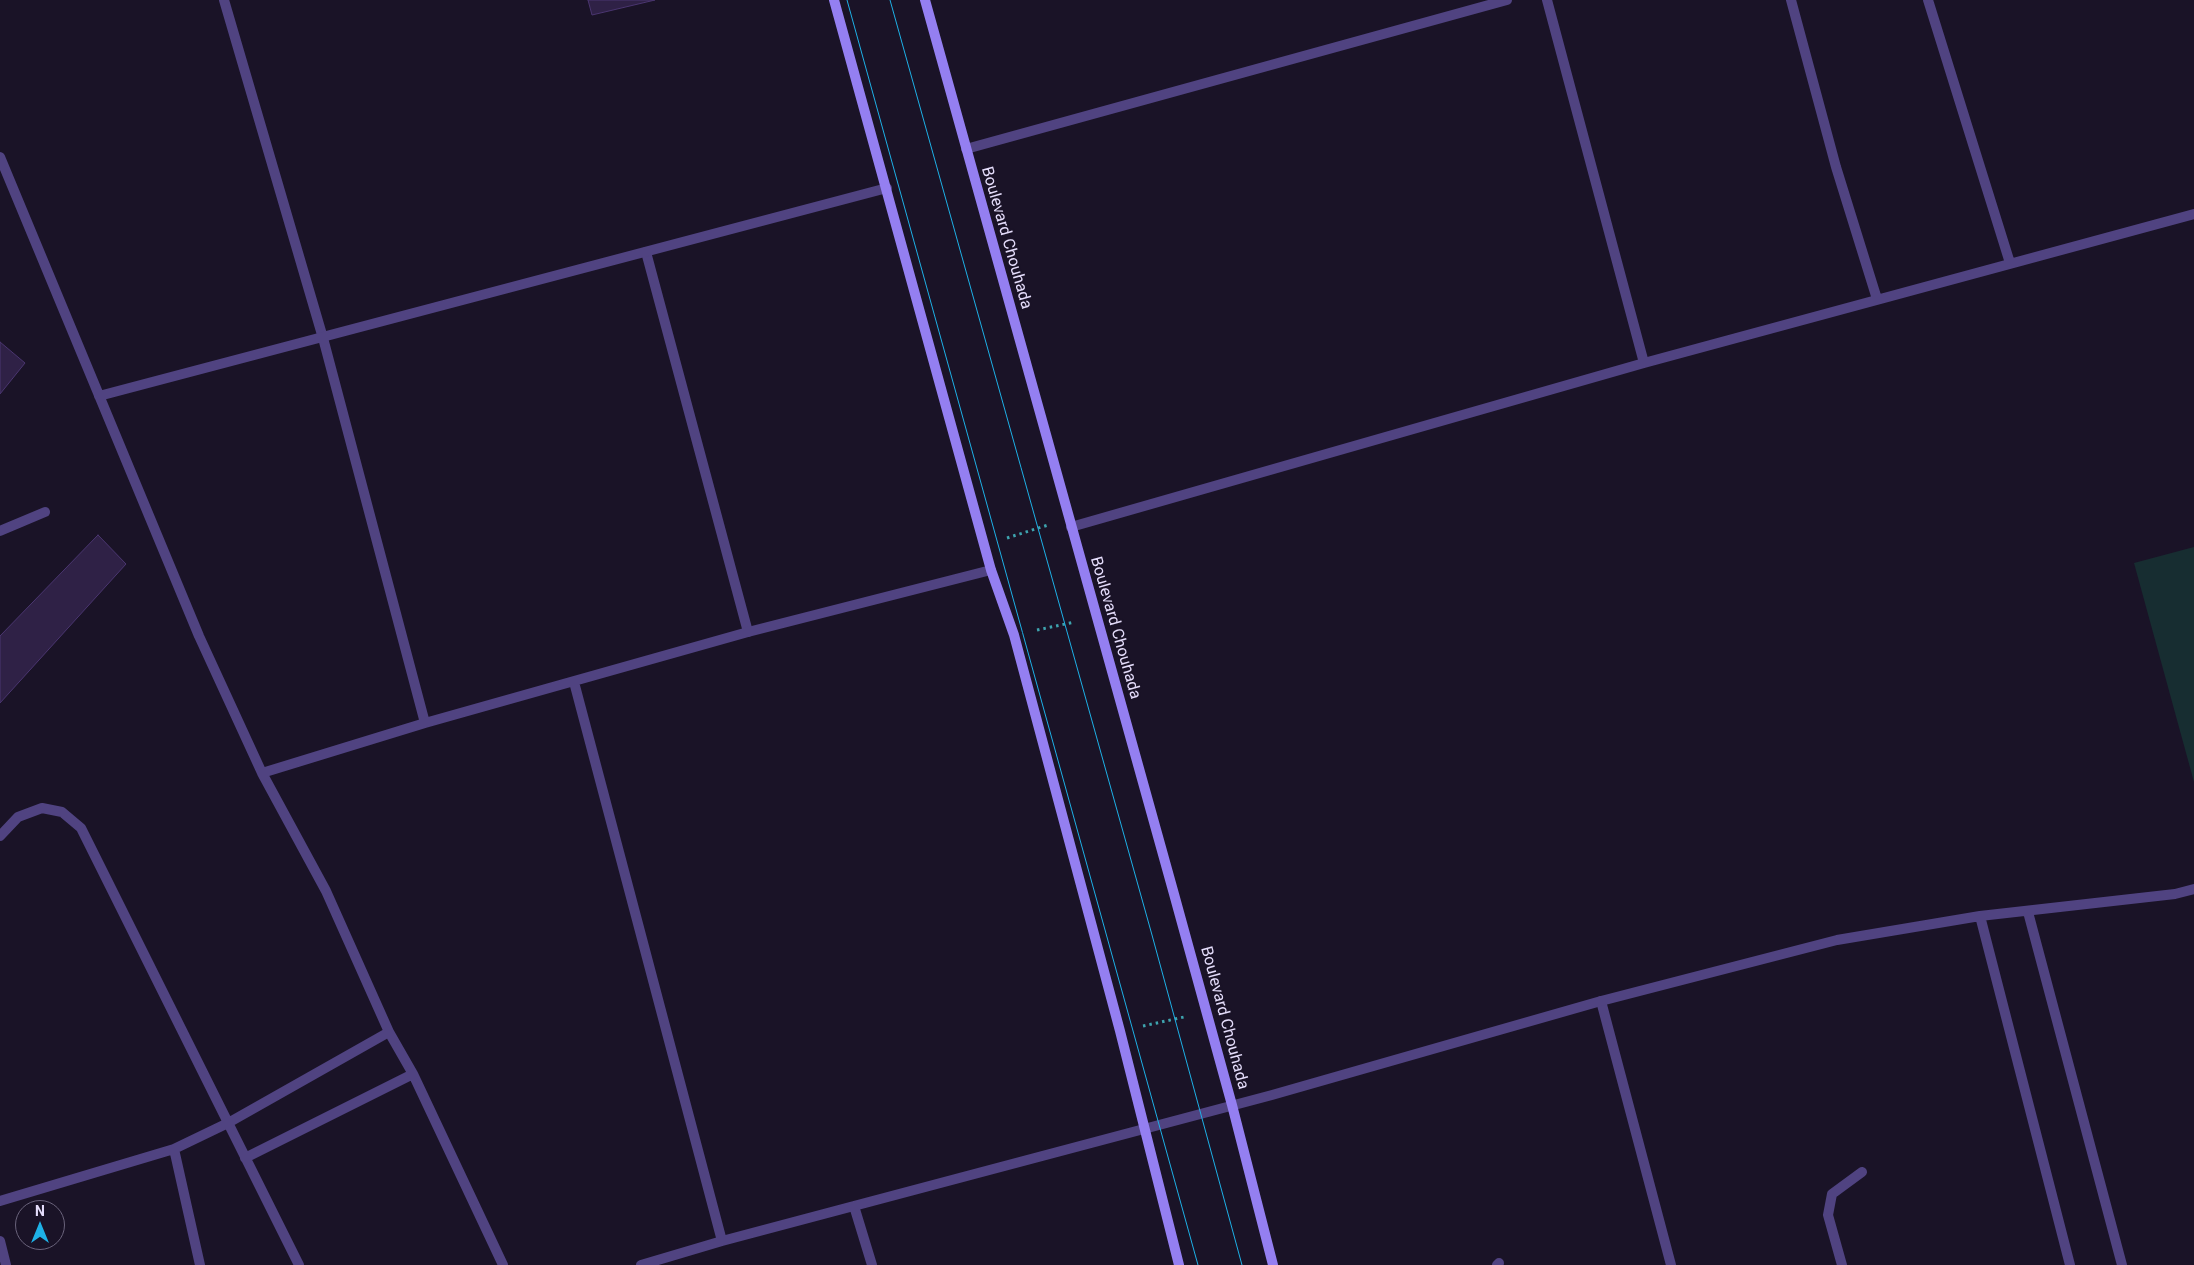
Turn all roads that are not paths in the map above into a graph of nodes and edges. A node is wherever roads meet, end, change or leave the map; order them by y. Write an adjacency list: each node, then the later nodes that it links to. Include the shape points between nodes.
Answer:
1 (224, 0): 15 (street)
2 (834, 0): 10 (street)
3 (925, 0): 8 (street, Boulevard Chouhada)
4 (1507, 0): 8 (street)
5 (1547, 0): 16 (street)
6 (1791, 0): 14 (street, via 1836,167)
7 (1928, 0): 13 (street)
8 (966, 149): 19 (street, Boulevard Chouhada)
9 (0, 157): 17 (street)
10 (887, 188): 12 (street); 21 (street)
11 (2194, 214): 13 (street)
12 (646, 252): 15 (street); 22 (street)
13 (2010, 263): 14 (street)
14 (1877, 299): 16 (street)
15 (323, 338): 17 (street); 24 (street)
16 (1644, 363): 19 (street)
17 (99, 396): 25 (street, via 199,636)
18 (45, 512): 20 (street)
19 (1070, 523): 33 (street, Boulevard Chouhada)
20 (0, 531)
21 (991, 570): 22 (street); 35 (street, via 1014,635)
22 (748, 632): 23 (street)
23 (574, 682): 24 (street); 41 (street)
24 (425, 723): 25 (street)
25 (262, 773): 31 (street, via 326,891)
26 (0, 836): 34 (street, via 18,817 42,808 62,812 81,828)
27 (2194, 889): 28 (street)
28 (2028, 912): 29 (street); 54 (street)
29 (1980, 916): 30 (street, via 1837,940); 53 (street)
30 (1600, 1001): 33 (street); 51 (street)
31 (389, 1032): 32 (street); 34 (street)
32 (413, 1074): 37 (street); 46 (street)
33 (1232, 1105): 35 (street); 50 (street, Boulevard Chouhada)
34 (228, 1123): 36 (street); 37 (street)
35 (1144, 1129): 40 (street); 49 (street)
36 (174, 1149): 39 (street); 44 (street)
37 (245, 1158): 45 (street)
38 (1862, 1172): 52 (street, via 1832,1194 1828,1215)
39 (0, 1201)
40 (854, 1206): 41 (street); 48 (street)
41 (722, 1240): 47 (street)
42 (0, 1241): 43 (street)
43 (6, 1265)
44 (200, 1265)
45 (299, 1265)
46 (503, 1265)
47 (641, 1265)
48 (872, 1265)
49 (1179, 1265)
50 (1273, 1265)
51 (1670, 1265)
52 (1842, 1265)
53 (2070, 1265)
54 (2122, 1265)

